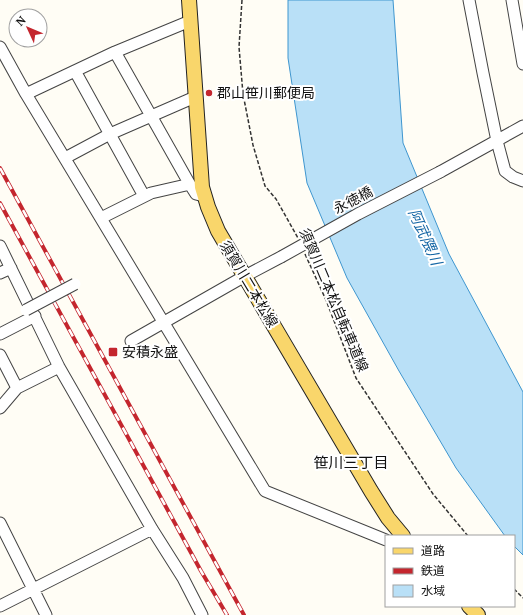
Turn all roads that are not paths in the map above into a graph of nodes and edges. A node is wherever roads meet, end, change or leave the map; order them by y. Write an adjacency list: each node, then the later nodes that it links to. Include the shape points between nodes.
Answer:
1 (189, 0): 4 (main road, 須賀川二本松線)
2 (469, 0): 14 (street)
3 (512, 0): 7 (street)
4 (190, 21): 6 (street); 10 (main road, 須賀川二本松線)
5 (0, 47): 9 (street)
6 (115, 52): 8 (street); 11 (street)
7 (523, 64)
8 (75, 71): 9 (street); 13 (street)
9 (26, 94): 15 (street)
10 (195, 96): 11 (street); 19 (main road, 須賀川二本松線)
11 (152, 116): 13 (street); 17 (street)
12 (523, 126): 14 (street, 永徳橋)
13 (110, 134): 15 (street); 18 (street)
14 (497, 141): 16 (street, via 505,171); 24 (street, 永徳橋, bridge)
15 (65, 158): 20 (street)
16 (523, 181)
17 (189, 183): 18 (street); 19 (street, via 196,194)
18 (144, 196): 20 (street)
19 (204, 196): 24 (main road, 須賀川二本松線, via 218,231)
20 (101, 218): 27 (street)
21 (0, 246): 22 (street)
22 (11, 268): 23 (street); 26 (street)
23 (0, 273)
24 (245, 276): 27 (street, 永徳橋); 36 (main road, 須賀川二本松線, via 371,491)
25 (75, 284): 26 (street, bridge)
26 (30, 313): 28 (street); 31 (street)
27 (164, 322): 29 (street, 永徳橋); 37 (street, via 265,491)
28 (0, 334)
29 (131, 341)
30 (1, 358): 32 (street)
31 (59, 367): 32 (street); 35 (street)
32 (17, 388): 33 (street)
33 (0, 408)
34 (0, 523): 38 (street)
35 (152, 529): 38 (street); 42 (street, via 180,573)
36 (402, 535)
37 (385, 540)
38 (33, 589): 39 (street); 41 (street)
39 (0, 606)
40 (470, 607): 43 (main road)
41 (46, 615)
42 (202, 615)
43 (478, 615)

